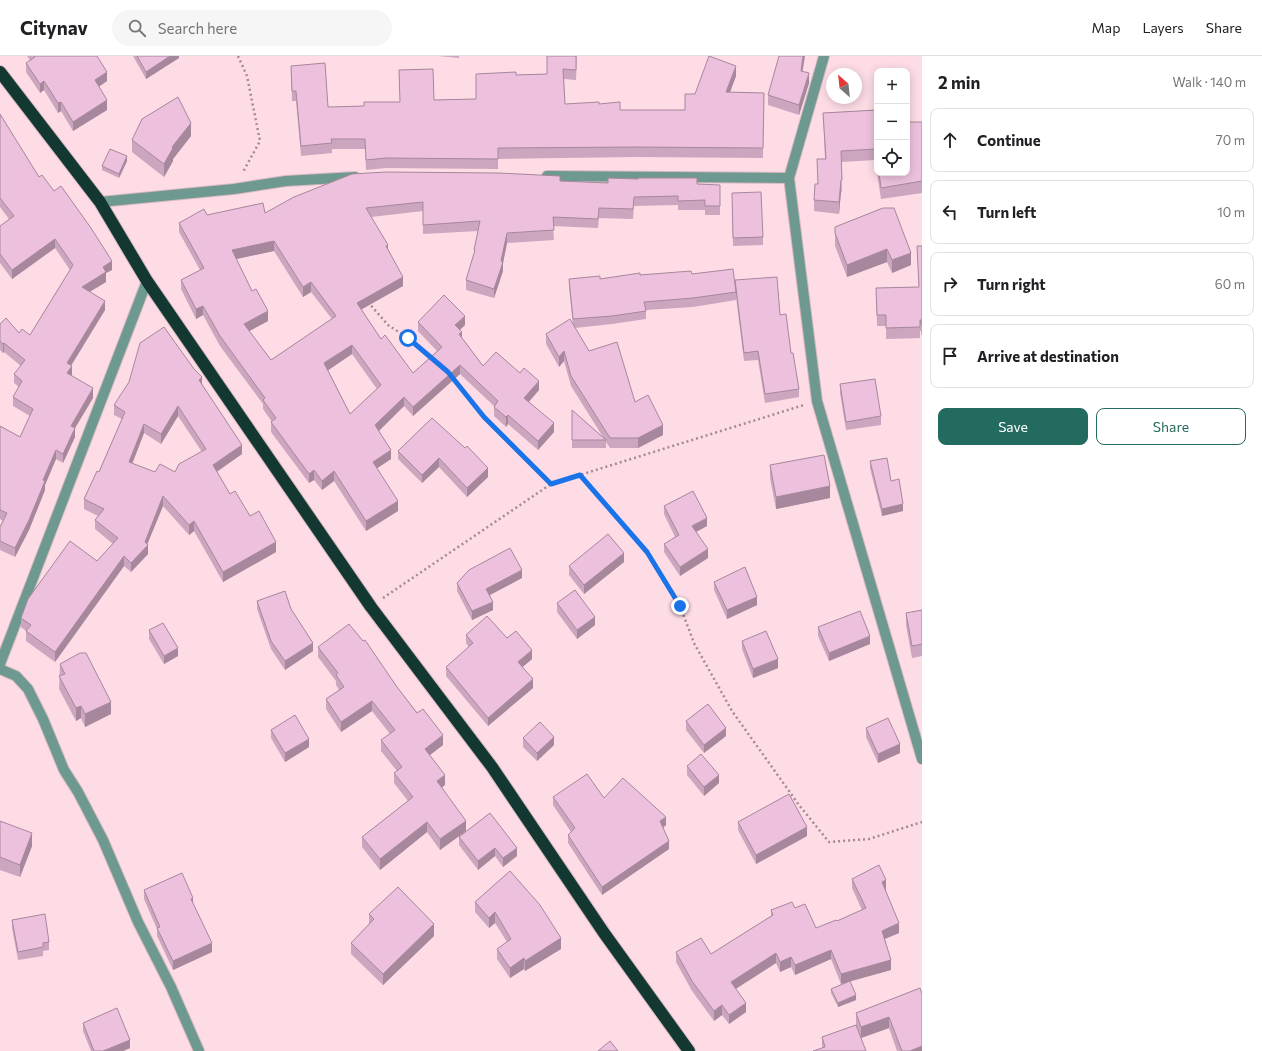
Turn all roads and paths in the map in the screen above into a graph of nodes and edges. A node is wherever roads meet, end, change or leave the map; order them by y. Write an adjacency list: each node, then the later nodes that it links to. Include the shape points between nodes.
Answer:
1 (238, 56): 7 (path, via 247,76 260,141)
2 (824, 56): 6 (street)
3 (1, 74): 8 (highway)
4 (363, 176): 7 (street, via 286,181)
5 (536, 176): 6 (street)
6 (789, 178): 13 (street)
7 (234, 189): 8 (street)
8 (100, 202): 9 (highway)
9 (147, 280): 16 (highway); 17 (street)
10 (364, 296): 11 (path, via 388,325)
11 (436, 362)
12 (448, 372): 15 (path, via 484,417)
13 (817, 401): 14 (path); 19 (street)
14 (580, 475): 15 (path); 20 (path, via 647,552 680,606 694,643 732,711 799,805 829,842 869,839)
15 (551, 484): 16 (path)
16 (370, 607): 22 (highway, via 492,767 604,933)
17 (0, 664)
18 (0, 668): 21 (street, via 16,676 28,689 64,770 103,840 138,922 171,987)
19 (922, 759)
20 (922, 822)
21 (199, 1051)
22 (689, 1051)

